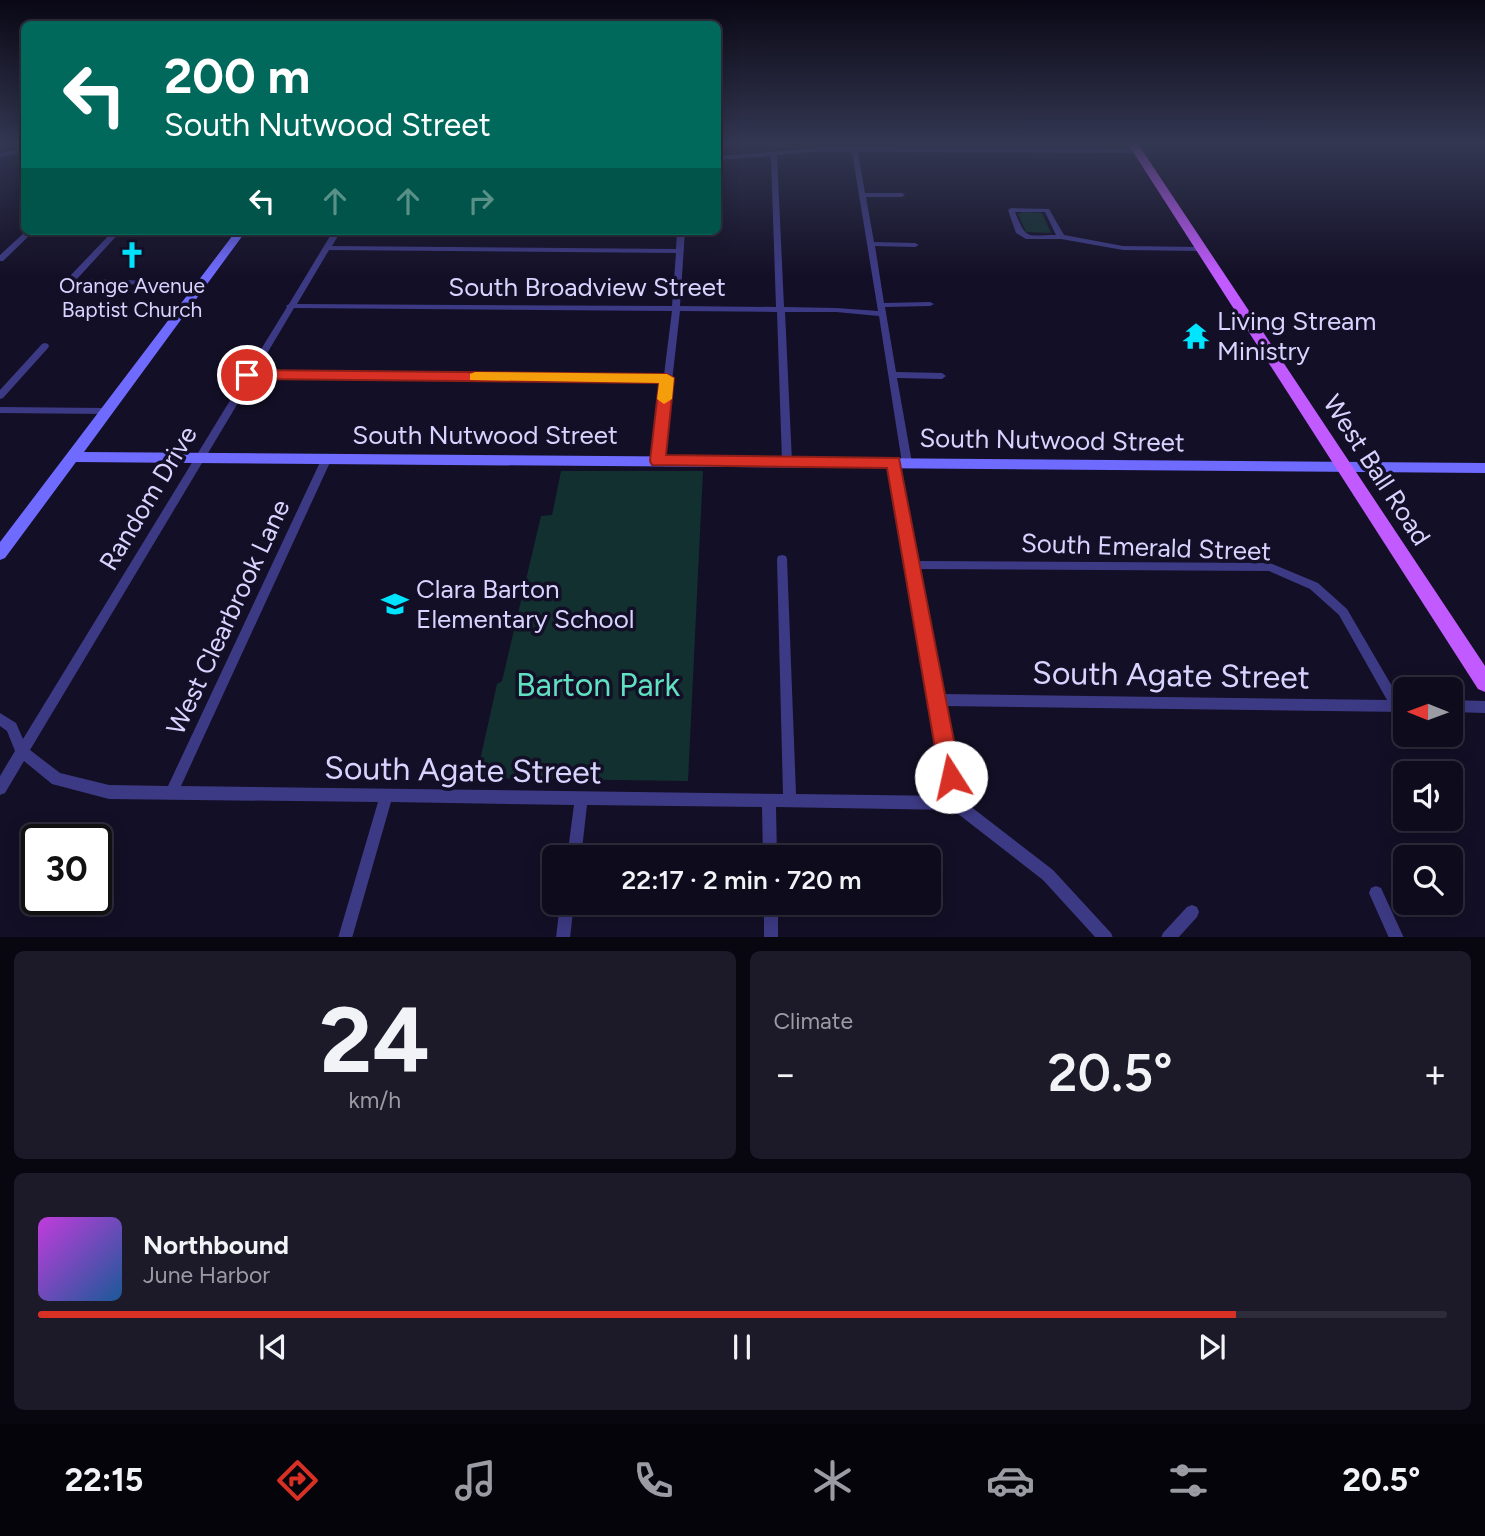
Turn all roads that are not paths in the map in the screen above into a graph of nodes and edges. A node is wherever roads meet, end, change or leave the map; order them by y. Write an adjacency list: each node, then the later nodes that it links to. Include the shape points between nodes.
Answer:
1 (775, 188): 22 (street)
2 (861, 188): 4 (street)
3 (1161, 188): 15 (main road, West Ball Road)
4 (862, 195): 5 (street); 12 (street)
5 (902, 195)
6 (26, 235): 17 (street)
7 (113, 235): 18 (street, via 74,281)
8 (238, 235): 18 (street)
9 (334, 235): 14 (street, Random Drive)
10 (681, 235): 16 (street)
11 (1061, 237): 11 (street, via 1047,210 1011,210 1024,236); 15 (street, via 1122,248)
12 (871, 244): 13 (street); 23 (street)
13 (915, 245)
14 (326, 248): 16 (street); 20 (street, Random Drive)
15 (1201, 249): 38 (main road, West Ball Road)
16 (680, 251): 21 (street)
17 (0, 258)
18 (201, 284): 31 (street)
19 (930, 304): 23 (street, South Broadview Street)
20 (290, 306): 21 (street, South Broadview Street); 25 (street, Random Drive)
21 (676, 309): 22 (street, South Broadview Street); 28 (street)
22 (779, 309): 23 (street, South Broadview Street); 36 (street)
23 (882, 309): 26 (street)
24 (45, 346): 29 (street)
25 (247, 375): 28 (street); 33 (street, Random Drive)
26 (892, 375): 27 (street); 37 (street)
27 (942, 376)
28 (667, 378): 35 (street)
29 (0, 397)
30 (0, 410): 31 (street)
31 (107, 411): 32 (street)
32 (73, 457): 33 (street, South Nutwood Street); 40 (street)
33 (200, 457): 34 (street, South Nutwood Street); 50 (street, Random Drive)
34 (327, 458): 35 (street, South Nutwood Street); 52 (street, West Clearbrook Lane)
35 (657, 461): 36 (street, South Nutwood Street)
36 (787, 462): 37 (street, South Nutwood Street)
37 (900, 463): 38 (street, South Nutwood Street); 42 (street)
38 (1343, 466): 39 (street, South Nutwood Street); 43 (main road, West Ball Road)
39 (1485, 468)
40 (0, 554)
41 (782, 559): 56 (street)
42 (912, 565): 44 (street, South Emerald Street, via 1270,567 1314,586 1343,612); 45 (street)
43 (1485, 683)
44 (1393, 693)
45 (937, 700): 46 (street, South Agate Street); 57 (street)
46 (1393, 706)
47 (1463, 706): 48 (street)
48 (1485, 707)
49 (0, 719): 50 (street, South Agate Street, via 12,727)
50 (22, 752): 51 (street, Random Drive); 52 (street, South Agate Street, via 57,779 109,792)
51 (0, 788)
52 (171, 794): 53 (street, South Agate Street)
53 (386, 796): 54 (street, South Agate Street); 64 (street)
54 (582, 800): 55 (street, South Agate Street); 58 (street)
55 (769, 803): 56 (street, South Agate Street); 59 (street)
56 (790, 803): 57 (street, South Agate Street)
57 (955, 803): 67 (street, via 1048,874)
58 (576, 845)
59 (770, 845)
60 (1376, 893): 69 (street)
61 (1192, 912): 68 (street)
62 (566, 915): 65 (street)
63 (771, 915): 66 (street)
64 (345, 937)
65 (563, 937)
66 (771, 937)
67 (1106, 937)
68 (1168, 937)
69 (1397, 937)

